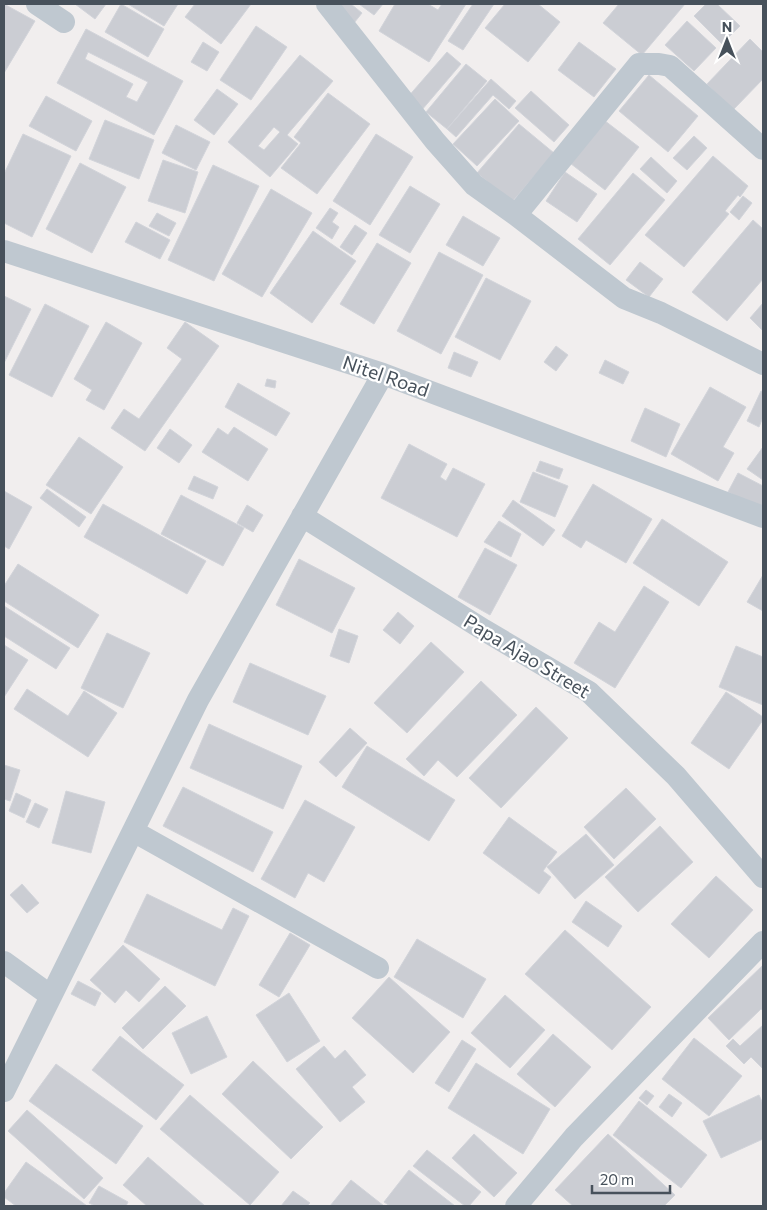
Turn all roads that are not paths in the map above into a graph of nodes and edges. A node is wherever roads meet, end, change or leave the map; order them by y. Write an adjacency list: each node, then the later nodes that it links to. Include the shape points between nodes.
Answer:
1 (38, 4): 3 (street)
2 (327, 4): 5 (street, via 435,141 474,185)
3 (64, 22)
4 (763, 149): 5 (street, via 670,66 639,64)
5 (516, 215): 7 (street, via 624,298)
6 (4, 251): 8 (street, Nitel Road)
7 (763, 364)
8 (383, 374): 9 (street); 10 (street, Nitel Road)
9 (302, 516): 11 (street, via 198,700); 12 (street, Papa Ajao Street, via 589,692 676,776)
10 (763, 516)
11 (133, 831): 15 (street); 16 (street)
12 (763, 877)
13 (763, 942): 18 (street, via 574,1137)
14 (4, 962): 16 (street)
15 (378, 968)
16 (51, 996): 17 (street)
17 (4, 1091)
18 (516, 1206)

